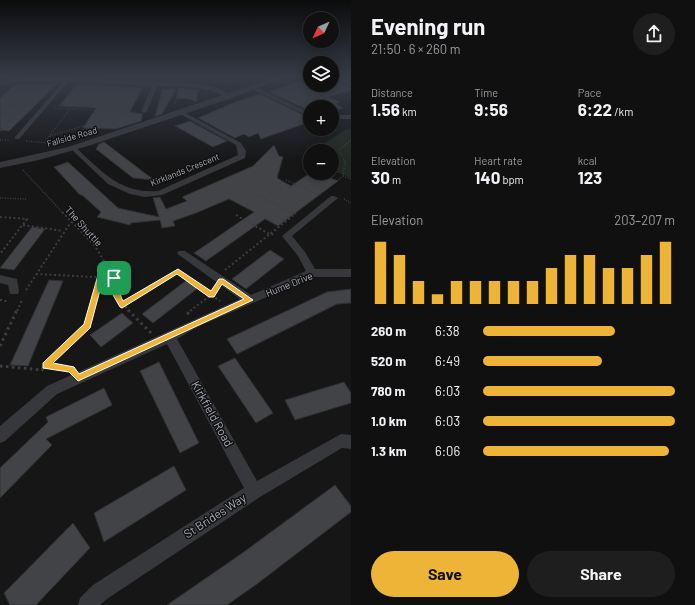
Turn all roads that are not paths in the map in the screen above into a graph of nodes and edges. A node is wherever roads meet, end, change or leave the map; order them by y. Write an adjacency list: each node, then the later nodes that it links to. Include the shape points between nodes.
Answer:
1 (44, 105): 10 (street)
2 (144, 105): 5 (street)
3 (200, 105): 6 (street, Fallside Road)
4 (292, 105): 7 (street)
5 (141, 111)
6 (178, 111): 11 (street, Fallside Road); 11 (street, Kirklands Crescent, via 239,144 242,156 166,190 146,195 120,189)
7 (303, 111)
8 (351, 117): 9 (street)
9 (339, 118)
10 (18, 139)
11 (73, 148): 12 (street, Fallside Road)
12 (0, 165)
13 (334, 198): 15 (street, via 287,236 302,254)
14 (182, 253): 19 (street)
15 (312, 273): 16 (street, Hume Drive); 19 (street, Hume Drive)
16 (351, 273)
17 (0, 279): 18 (street, via 13,282)
18 (14, 291)
19 (250, 300): 20 (street, Hume Drive)
20 (165, 339): 21 (street, Hume Drive, via 52,390); 23 (street, Kirkfield Road)
21 (0, 436)
22 (351, 442): 23 (street, St Brides Way, via 341,441)
23 (254, 491): 24 (street, St Brides Way, via 100,592)
24 (87, 605)

